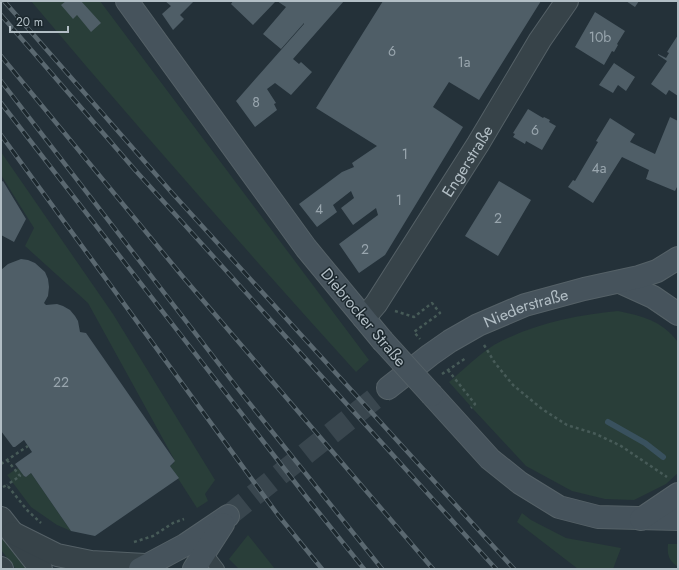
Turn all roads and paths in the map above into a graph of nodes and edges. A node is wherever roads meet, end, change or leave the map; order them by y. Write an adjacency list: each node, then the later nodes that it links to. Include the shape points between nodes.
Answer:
1 (127, 1): 5 (main road, Diebrocker Straße, via 306,248)
2 (567, 1): 5 (street, Engerstraße)
3 (675, 263): 4 (main road, Niederstraße)
4 (620, 282): 6 (main road, via 654,297); 14 (main road, Niederstraße, via 525,305 478,325 430,355)
5 (370, 311): 7 (path, via 414,317 432,303 440,312 414,332); 24 (main road, Diebrocker Straße, bridge, via 382,340 490,459 520,483 559,507 598,517)
6 (678, 314)
7 (420, 339)
8 (490, 342): 9 (path)
9 (484, 345): 10 (path); 21 (path, via 513,385 542,409 567,425 596,434 621,446)
10 (478, 350)
11 (472, 354): 12 (path)
12 (448, 370): 13 (path); 15 (path)
13 (442, 374)
14 (388, 388)
15 (475, 404)
16 (28, 446): 17 (path)
17 (7, 460): 18 (path); 19 (path, via 20,476)
18 (1, 464)
19 (7, 485): 20 (path); 27 (path, via 27,510)
20 (3, 486)
21 (674, 487): 24 (main road)
22 (678, 504): 24 (main road)
23 (186, 518): 28 (path, via 153,536)
24 (640, 519): 25 (main road, Diebrocker Straße)
25 (678, 519)
26 (7, 525): 31 (street, via 56,555 91,562); 32 (street)
27 (46, 525)
28 (133, 543)
29 (184, 545): 30 (main road, via 228,516); 31 (main road); 33 (main road)
30 (200, 560): 34 (lane)
31 (142, 567)
32 (41, 569)
33 (170, 569)
34 (218, 569)

